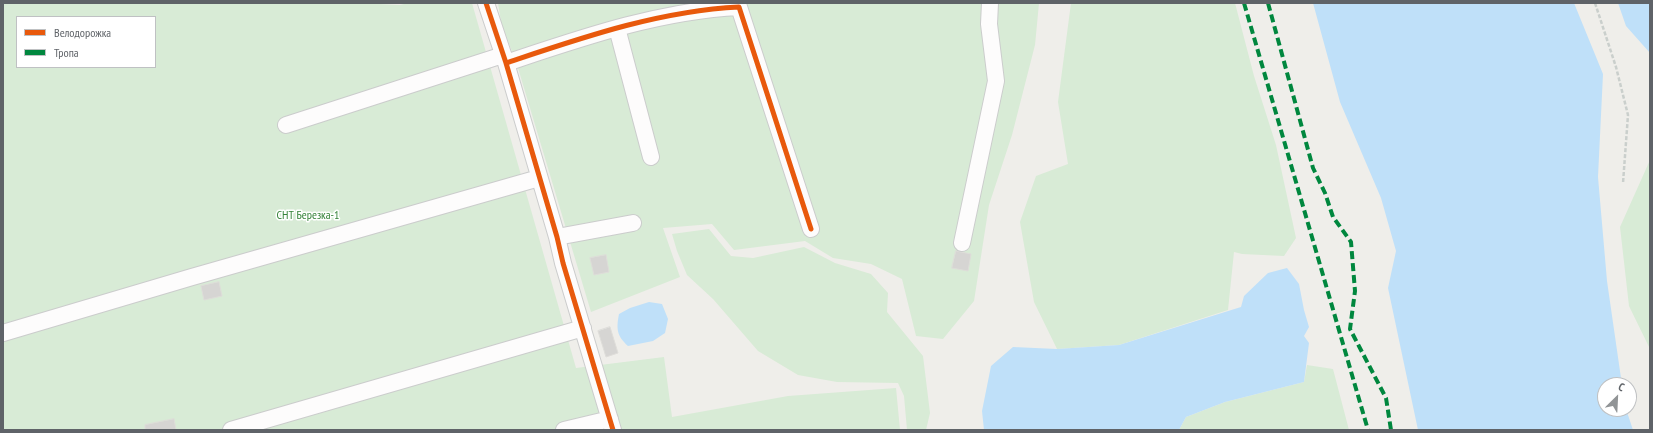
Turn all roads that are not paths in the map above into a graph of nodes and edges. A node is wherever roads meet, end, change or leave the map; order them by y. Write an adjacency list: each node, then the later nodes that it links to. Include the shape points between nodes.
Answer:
1 (486, 3): 4 (street)
2 (990, 3): 11 (street, via 989,24 996,81)
3 (617, 28): 4 (street); 6 (street); 9 (street, via 675,14 739,7)
4 (504, 59): 5 (street); 7 (street)
5 (286, 125)
6 (651, 157)
7 (539, 178): 10 (street); 13 (street)
8 (633, 223): 10 (street)
9 (811, 229)
10 (557, 237): 12 (street)
11 (962, 243)
12 (583, 328): 14 (street); 15 (street)
13 (3, 333)
14 (612, 424): 16 (street)
15 (230, 430)
16 (564, 430)

